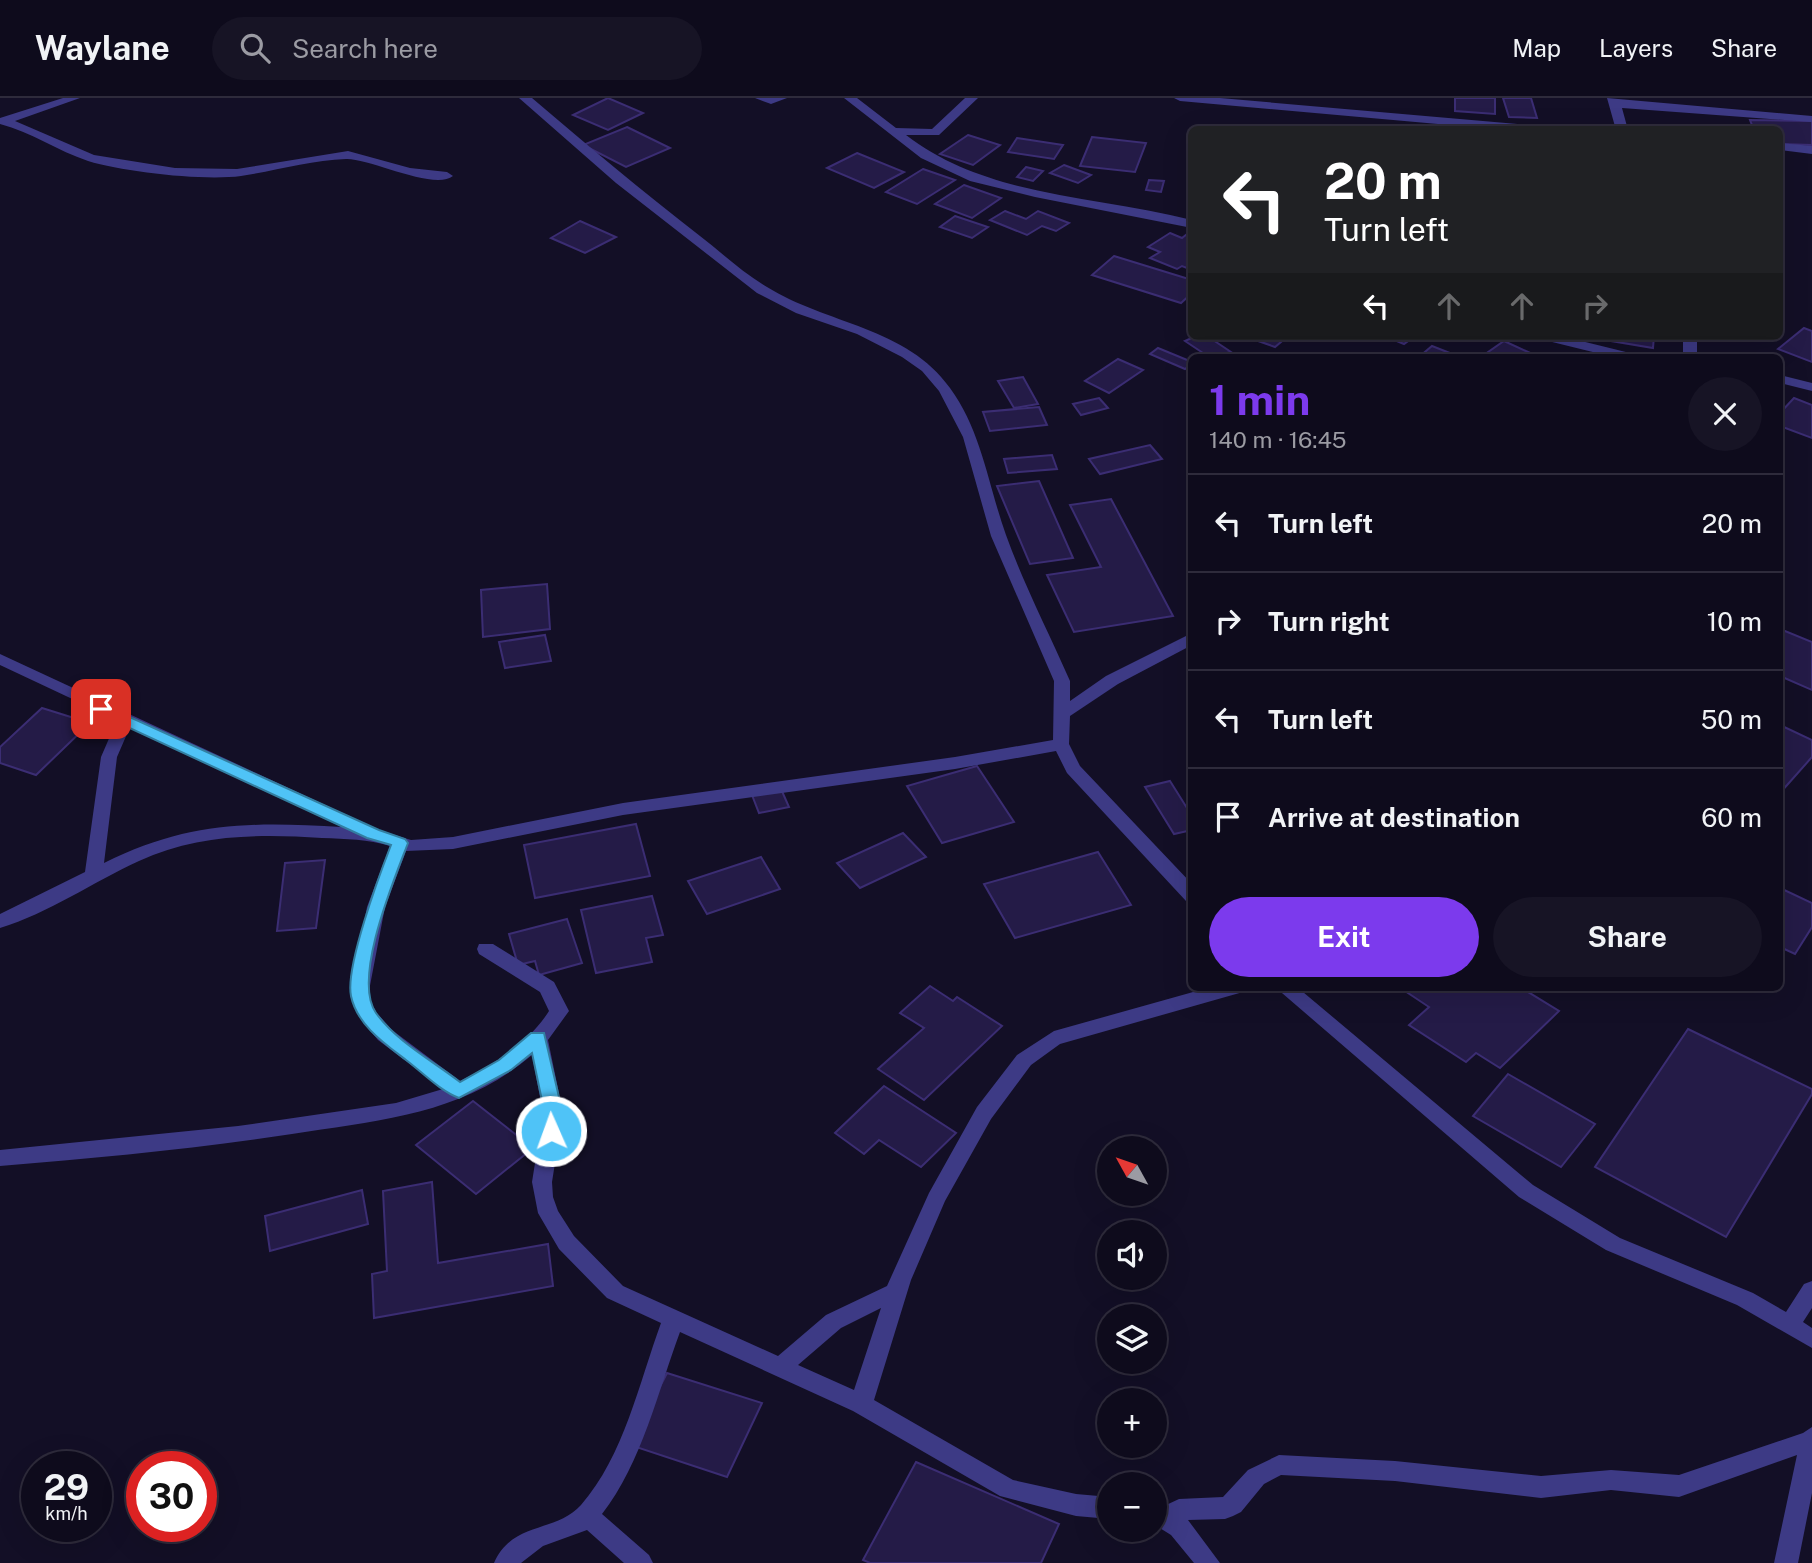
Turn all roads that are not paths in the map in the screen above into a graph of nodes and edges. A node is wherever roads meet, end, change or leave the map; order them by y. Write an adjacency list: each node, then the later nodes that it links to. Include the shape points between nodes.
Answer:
1 (74, 98): 10 (street)
2 (525, 98): 24 (street, via 620,180 762,289 801,310 862,331 927,368 946,390 970,437 999,536 1062,681)
3 (761, 98): 4 (street, via 771,102)
4 (781, 98)
5 (850, 98): 13 (street)
6 (972, 98): 13 (street, via 935,133)
7 (1180, 98): 11 (street)
8 (1614, 101): 9 (street); 12 (street)
9 (1812, 119)
10 (1, 122): 16 (street, via 21,126 91,158 175,172 237,173 348,155 409,172)
11 (1505, 126)
12 (1621, 126)
13 (893, 131): 17 (street, via 933,160 962,173)
14 (1783, 147): 15 (street)
15 (1812, 150)
16 (447, 176)
17 (1188, 222)
18 (1561, 340): 19 (street)
19 (1617, 354)
20 (1783, 380): 21 (street)
21 (1812, 387)
22 (1188, 640): 24 (street, via 1112,680)
23 (0, 659): 25 (street)
24 (1063, 713): 26 (street)
25 (125, 720): 27 (street); 29 (street, via 109,757)
26 (1060, 744): 28 (street, via 623,809 453,843); 30 (street, via 1073,769)
27 (373, 834): 28 (street); 29 (street, via 246,829 202,835 156,847)
28 (400, 843): 36 (street, via 376,906 359,996 385,1035)
29 (93, 878): 31 (street)
30 (1188, 892)
31 (0, 921)
32 (486, 950): 35 (street, via 547,988 559,1011 552,1027)
33 (1222, 991): 39 (street, via 1054,1038 1024,1060 984,1113 936,1199)
34 (1289, 991): 41 (street, via 1526,1191 1613,1244 1745,1300)
35 (538, 1038): 36 (street, via 505,1065); 40 (street, via 553,1110 550,1151 541,1185 552,1223 615,1292)
36 (459, 1091): 37 (street, via 420,1106 247,1133)
37 (0, 1158)
38 (1812, 1290): 41 (street)
39 (897, 1292): 43 (street, via 828,1322); 44 (street)
40 (674, 1318): 43 (street); 48 (street, via 615,1473)
41 (1789, 1326): 42 (street)
42 (1812, 1339)
43 (781, 1367): 44 (street)
44 (861, 1404): 46 (street, via 1008,1489)
45 (1812, 1438): 47 (street, via 1679,1486 1624,1480 1541,1487 1395,1471 1279,1465 1256,1477 1225,1508); 53 (street)
46 (1097, 1507)
47 (1167, 1514)
48 (587, 1515): 50 (street, via 518,1546); 51 (street)
49 (1167, 1519): 52 (street, via 1184,1531)
50 (506, 1563)
51 (640, 1563)
52 (1208, 1563)
53 (1786, 1563)

